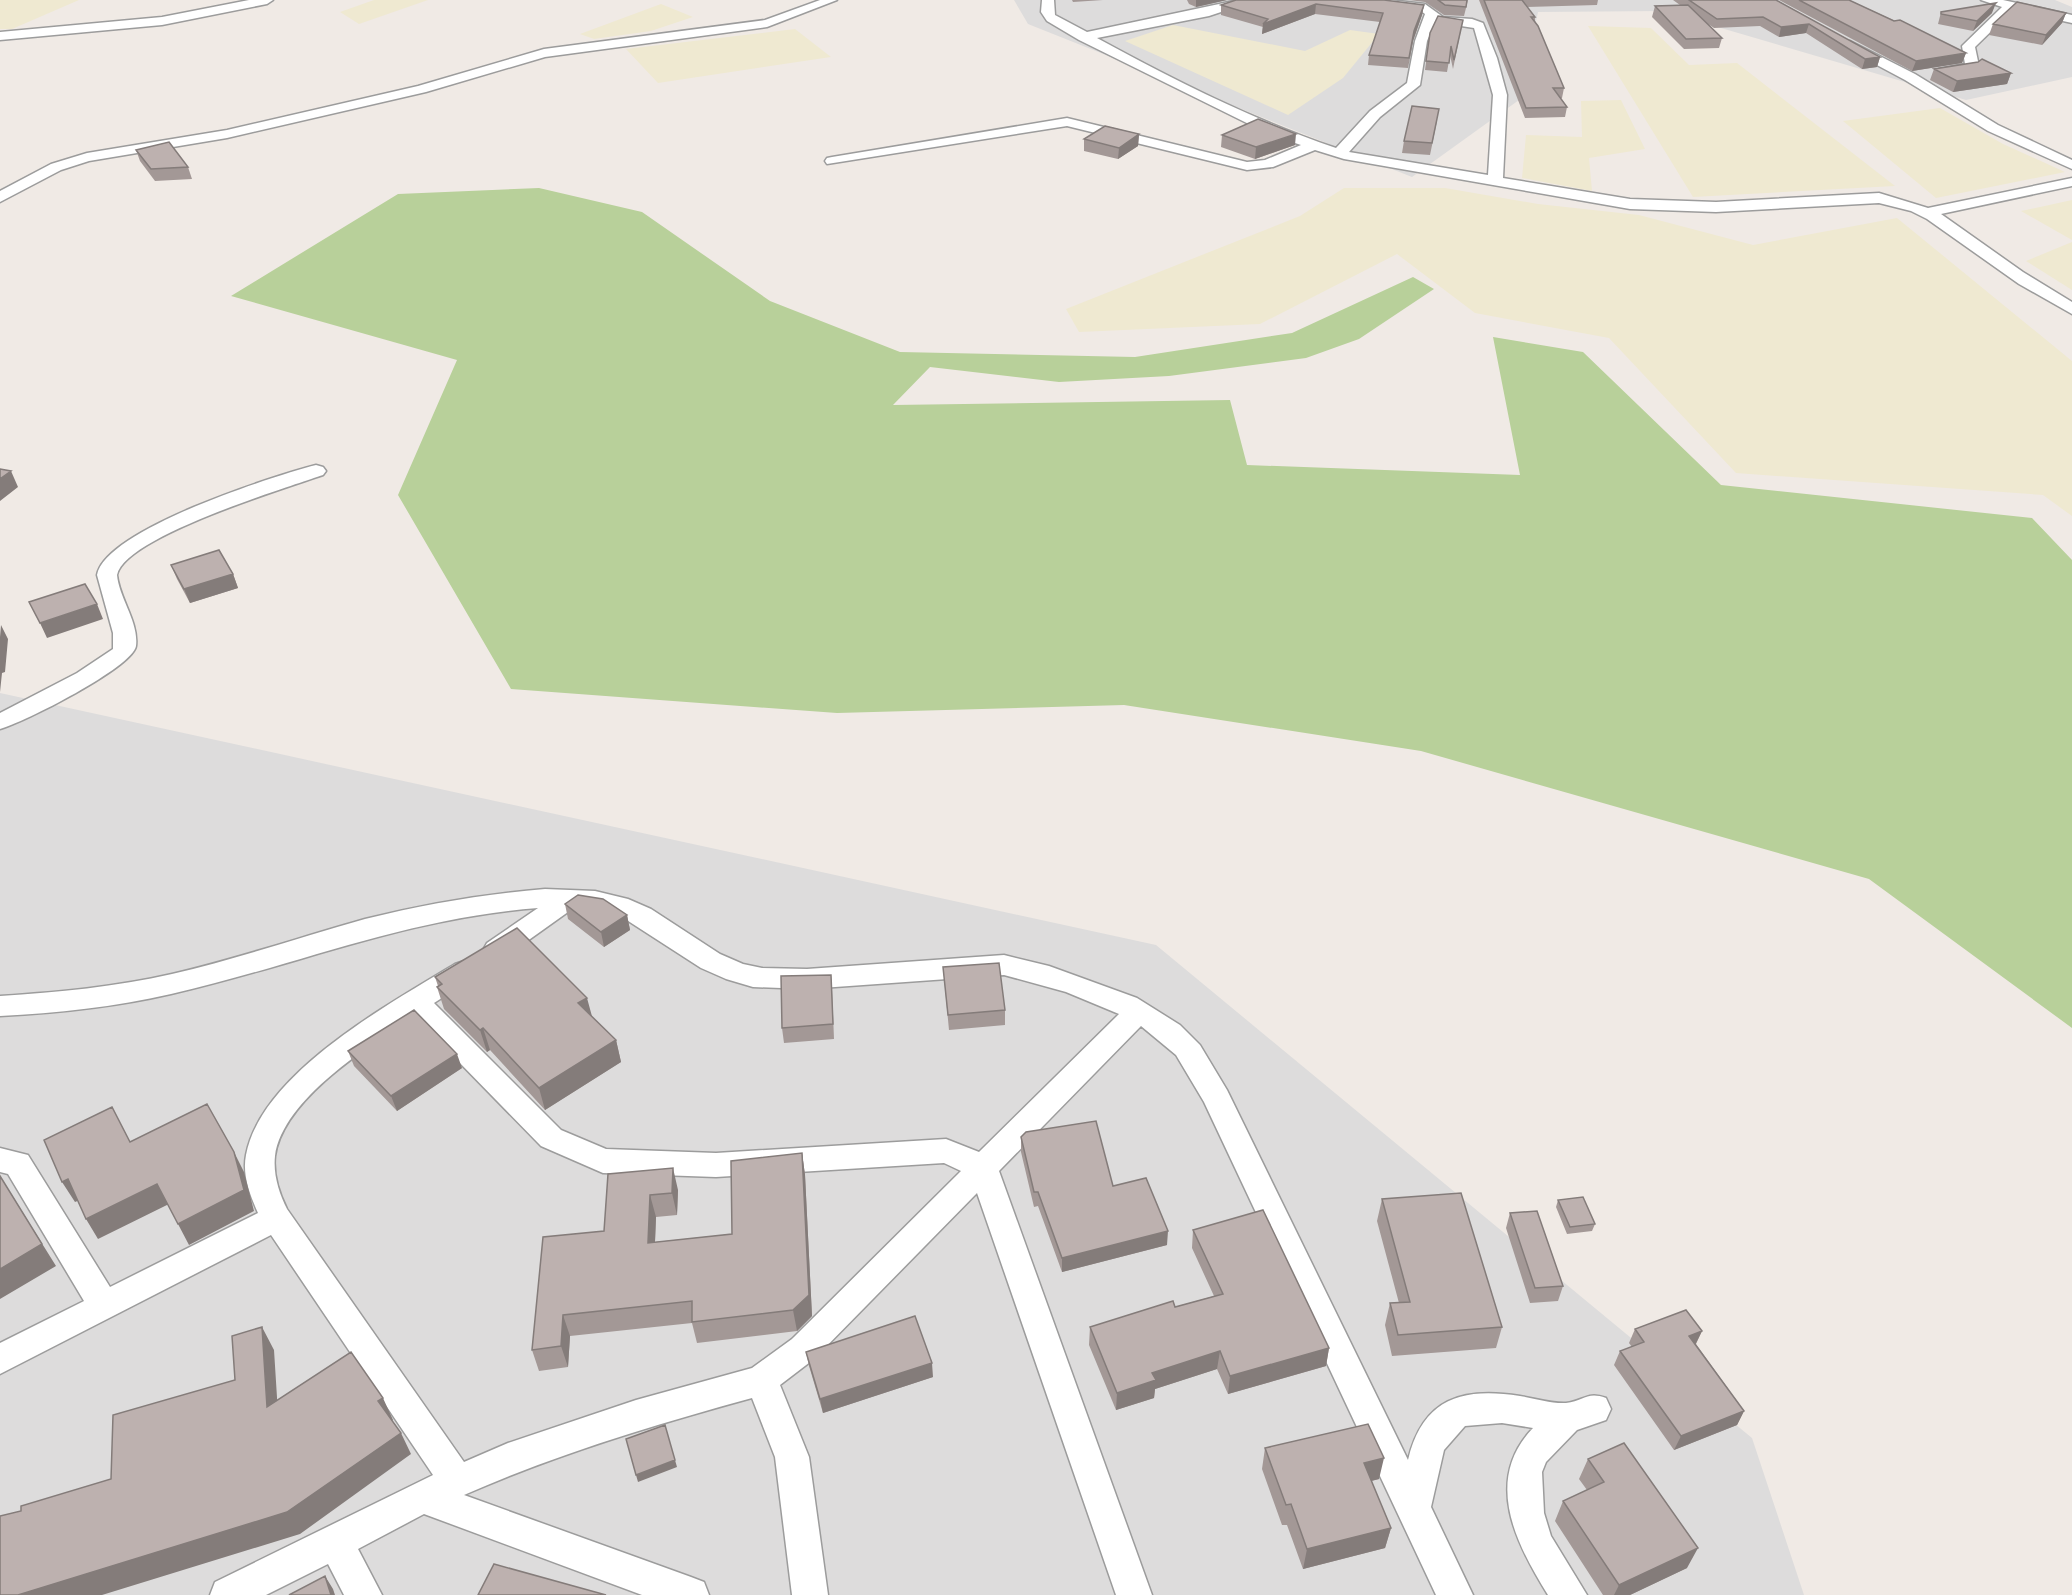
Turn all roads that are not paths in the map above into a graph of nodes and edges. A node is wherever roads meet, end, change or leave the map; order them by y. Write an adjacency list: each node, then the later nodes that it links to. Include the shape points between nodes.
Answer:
1 (267, 0): 10 (street, via 162,21)
2 (831, 0): 20 (street, via 767,23 544,53 421,88 227,134 87,157)
3 (1048, 0): 11 (street, via 1051,18)
4 (1251, 0): 11 (street)
5 (1359, 0): 8 (street, via 1417,7)
6 (1987, 0): 7 (street)
7 (2010, 6): 9 (street); 13 (street, via 1968,45 1973,63 1970,68)
8 (1432, 13): 15 (street, via 1421,41 1413,85 1375,114); 18 (street, via 1440,20 1479,26 1487,47 1500,95)
9 (2072, 19)
10 (0, 36)
11 (1083, 38): 14 (street)
12 (1841, 40): 13 (street)
13 (1910, 77): 17 (street, via 1993,128)
14 (1312, 146): 15 (street); 16 (street, via 1268,164 1247,166 1067,122)
15 (1338, 153): 18 (street)
16 (832, 161)
17 (2072, 165)
18 (1495, 180): 21 (street, via 1630,204 1716,207 1878,198 1904,201)
19 (2072, 182): 21 (street)
20 (0, 197)
21 (1929, 212): 22 (street, via 2018,276)
22 (2072, 309)
23 (316, 471): 24 (street, via 194,515 115,558 106,578 122,624 124,651 102,668)
24 (0, 722)
25 (570, 898): 26 (street); 27 (street, via 514,901 412,916 190,979 107,995); 28 (street, via 591,899 640,915 693,950 752,977 807,979 1004,965 1034,971)
26 (416, 1001): 30 (street, via 551,1138 603,1161 716,1165 946,1151); 31 (street, via 341,1054 293,1094 280,1111 266,1134 261,1153 262,1191)
27 (0, 1006)
28 (1138, 1012): 30 (street); 37 (street, via 1165,1027 1187,1048 1216,1098)
29 (0, 1160): 32 (street, via 18,1164)
30 (983, 1167): 34 (street, via 803,1349); 43 (street)
31 (276, 1218): 32 (street); 35 (street)
32 (104, 1306): 33 (street)
33 (0, 1359)
34 (761, 1380): 35 (street, via 579,1433); 42 (street, via 792,1457)
35 (458, 1481): 36 (street)
36 (422, 1497): 38 (street); 41 (street)
37 (1413, 1509): 44 (street); 45 (street, via 1429,1442 1457,1411 1502,1408 1580,1413 1534,1451 1525,1472 1527,1513 1536,1544)
38 (335, 1542): 39 (street); 40 (street)
39 (228, 1595)
40 (364, 1595)
41 (691, 1595)
42 (810, 1595)
43 (1134, 1595)
44 (1455, 1595)
45 (1569, 1595)

